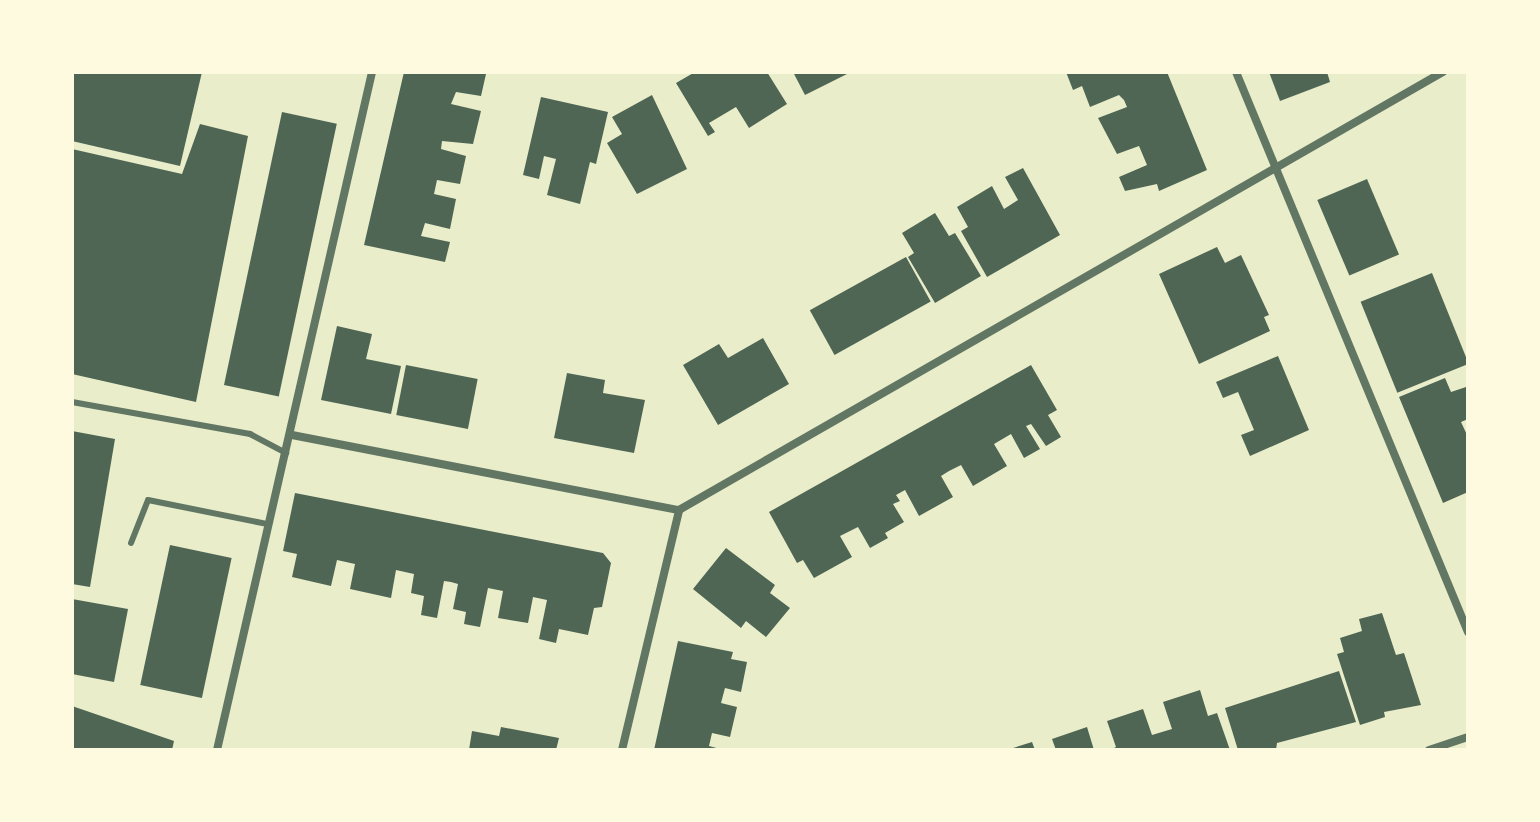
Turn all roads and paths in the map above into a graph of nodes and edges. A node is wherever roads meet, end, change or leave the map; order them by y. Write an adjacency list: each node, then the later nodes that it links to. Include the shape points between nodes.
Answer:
1 (372, 72): 6 (street)
2 (1236, 72): 4 (street)
3 (1443, 72): 4 (street)
4 (1276, 171): 8 (street); 11 (street)
5 (72, 402): 7 (lane, via 250,434)
6 (292, 435): 7 (street); 8 (street)
7 (286, 453): 9 (street)
8 (679, 510): 14 (street)
9 (267, 524): 10 (lane, via 148,500); 13 (street)
10 (131, 543)
11 (1468, 632)
12 (1468, 737): 15 (street)
13 (217, 750)
14 (622, 750)
15 (1429, 750)

